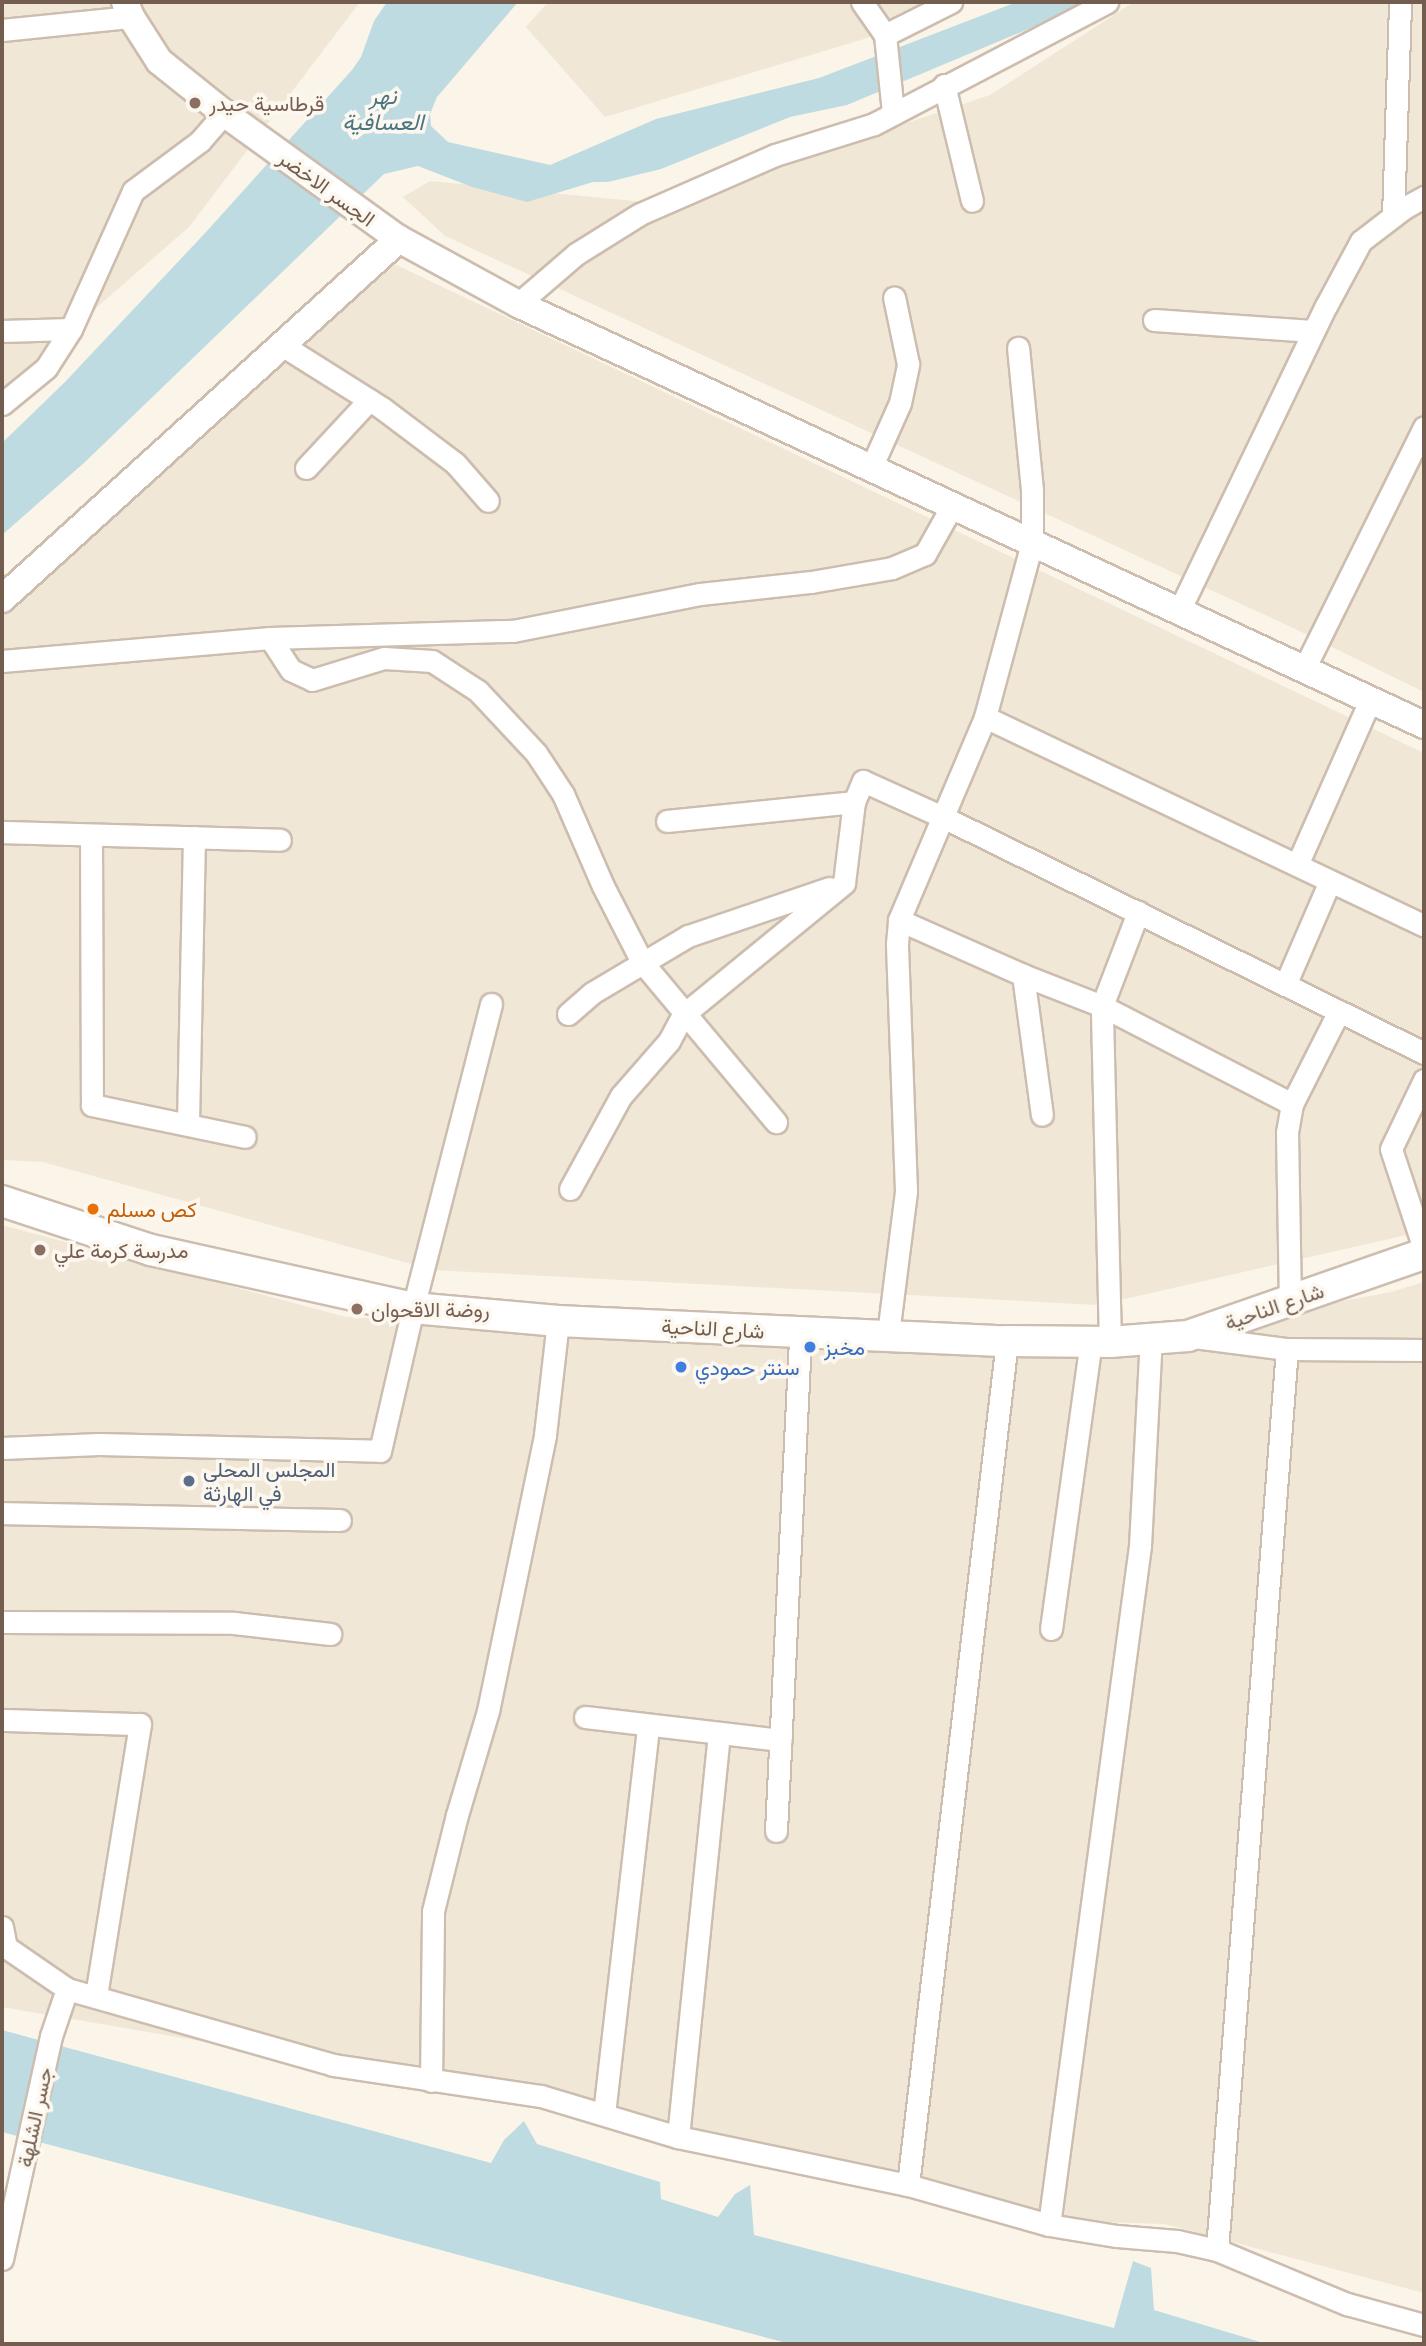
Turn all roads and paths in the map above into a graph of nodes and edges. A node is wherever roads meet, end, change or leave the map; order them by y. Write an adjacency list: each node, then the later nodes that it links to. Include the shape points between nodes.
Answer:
1 (862, 2): 7 (street)
2 (951, 2): 7 (street)
3 (1107, 2): 8 (street)
4 (1400, 2): 13 (street)
5 (128, 9): 6 (street); 10 (street, الجسر الاخضر, via 159,61)
6 (2, 30)
7 (885, 35): 9 (street)
8 (944, 85): 9 (street); 12 (street)
9 (893, 111): 16 (street, via 874,124 775,155 640,214 576,254)
10 (224, 114): 14 (street, الجسر الاخضر); 18 (street, via 200,141 133,191)
11 (1424, 197): 13 (street)
12 (972, 201)
13 (1393, 216): 20 (street, via 1361,241)
14 (399, 239): 16 (street, الجسر الاخضر); 21 (street)
15 (894, 297): 27 (street, via 908,364 900,403)
16 (517, 304): 27 (street, الجسر الاخضر)
17 (1154, 320): 20 (street)
18 (71, 329): 19 (street); 24 (street, via 46,368)
19 (2, 331)
20 (1313, 331): 32 (street)
21 (282, 345): 23 (street); 31 (street)
22 (1018, 348): 30 (street, via 1032,490)
23 (369, 400): 26 (street); 28 (street, via 456,463)
24 (2, 404)
25 (1424, 426): 35 (street)
26 (306, 468)
27 (871, 468): 29 (street, الجسر الاخضر)
28 (488, 501)
29 (952, 506): 30 (street, الجسر الاخضر); 33 (street, via 925,554 892,568 700,594 513,631)
30 (1032, 543): 32 (street, الجسر الاخضر); 37 (street)
31 (2, 599)
32 (1179, 611): 35 (street, الجسر الاخضر)
33 (270, 638): 34 (street); 52 (street, via 291,670 312,680 384,658 432,661 478,691 536,753 563,794)
34 (2, 661)
35 (1304, 669): 36 (street, الجسر الاخضر)
36 (1370, 700): 38 (street, الجسر الاخضر); 46 (street)
37 (985, 717): 40 (street); 46 (street)
38 (1424, 725)
39 (853, 802): 40 (street, via 863,781); 41 (street); 48 (street)
40 (945, 818): 49 (street); 50 (street)
41 (667, 821)
42 (2, 832): 43 (street)
43 (91, 835): 44 (street); 65 (street, via 92,1105)
44 (194, 837): 45 (street); 65 (street)
45 (281, 840)
46 (1297, 865): 47 (street)
47 (1330, 881): 51 (street); 54 (street)
48 (844, 883): 52 (street, via 688,936); 59 (street)
49 (1138, 912): 54 (street); 56 (street)
50 (900, 920): 53 (street); 74 (street, via 897,944 906,1191)
51 (1424, 926)
52 (642, 962): 58 (street); 59 (street)
53 (1023, 975): 56 (street); 63 (street)
54 (1285, 985): 57 (street)
55 (491, 1004): 71 (street)
56 (1102, 1006): 62 (street); 78 (street)
57 (1339, 1011): 60 (street); 62 (street)
58 (568, 1014)
59 (683, 1015): 64 (street); 67 (street, via 669,1041 621,1096)
60 (1424, 1053)
61 (1424, 1080): 69 (street, via 1391,1149)
62 (1292, 1104): 70 (street, via 1287,1132)
63 (1042, 1115)
64 (776, 1122)
65 (188, 1123): 66 (street)
66 (245, 1137)
67 (570, 1189)
68 (2, 1201): 71 (main road, شارع الناحية, via 151,1250)
69 (1424, 1252): 70 (main road, شارع الناحية)
70 (1290, 1299): 75 (main road, شارع الناحية)
71 (413, 1308): 72 (main road, شارع الناحية); 81 (street, via 380,1451 99,1444)
72 (558, 1321): 73 (main road, شارع الناحية); 96 (street, via 545,1435 488,1711 433,1910)
73 (800, 1332): 74 (main road, شارع الناحية); 91 (street)
74 (888, 1334): 77 (main road, شارع الناحية)
75 (1188, 1336): 76 (main road, شارع الناحية); 79 (street)
76 (1152, 1339): 78 (main road, شارع الناحية); 100 (street, via 1140,1546)
77 (1007, 1341): 78 (main road, شارع الناحية); 99 (street)
78 (1100, 1342): 85 (street)
79 (1287, 1349): 80 (street); 101 (street)
80 (1424, 1350)
81 (2, 1448)
82 (2, 1513): 83 (street)
83 (340, 1520)
84 (2, 1622): 86 (street, via 234,1623)
85 (1051, 1629)
86 (330, 1634)
87 (585, 1717): 89 (street)
88 (2, 1720): 95 (street, via 140,1724)
89 (648, 1725): 90 (street); 97 (street)
90 (719, 1733): 91 (street); 98 (street)
91 (781, 1740): 92 (street)
92 (776, 1831)
93 (2, 1927): 94 (street, via 6,1947)
94 (67, 1989): 95 (street); 102 (street, جسر الشلهة, via 51,2036)
95 (96, 1996): 96 (street, via 333,2066)
96 (430, 2081): 97 (street, via 541,2096)
97 (604, 2114): 98 (street)
98 (678, 2137): 99 (street)
99 (908, 2185): 100 (street)
100 (1049, 2225): 101 (street)
101 (1217, 2250): 103 (street, via 1347,2304)
102 (2, 2259)
103 (1424, 2325)

